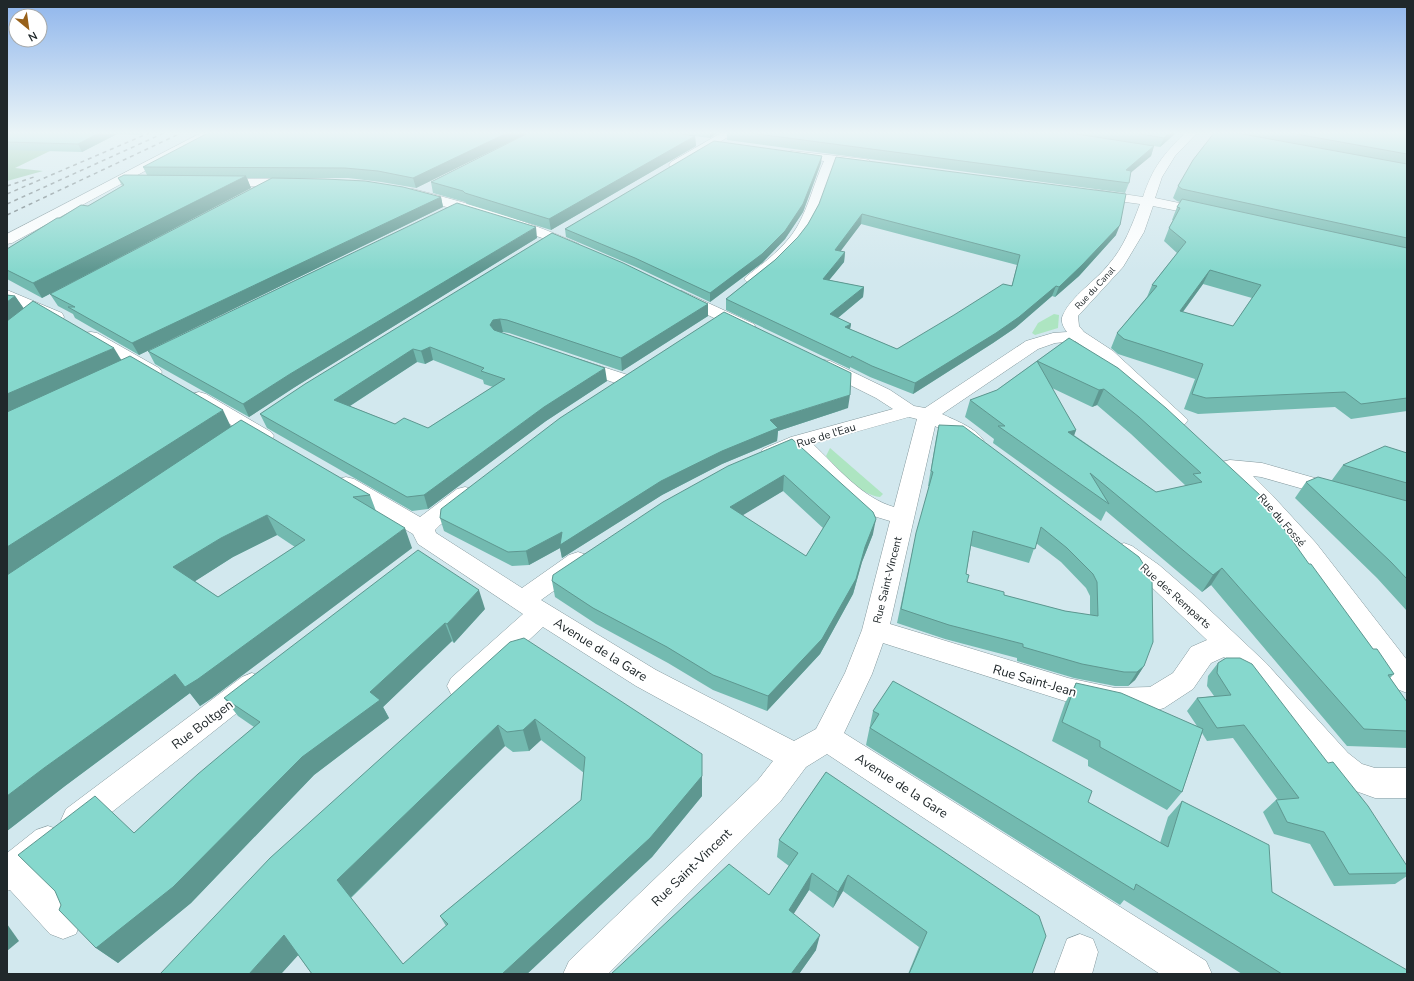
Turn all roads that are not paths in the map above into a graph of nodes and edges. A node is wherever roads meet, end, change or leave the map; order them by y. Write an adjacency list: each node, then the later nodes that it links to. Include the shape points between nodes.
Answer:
1 (121, 179): 4 (street)
2 (823, 179): 25 (street, via 808,219 798,235 773,263)
3 (1155, 179): 15 (street, Rue du Canal)
4 (115, 182): 5 (street); 13 (street)
5 (138, 182)
6 (210, 183): 7 (street)
7 (273, 183): 8 (street); 14 (street)
8 (303, 184)
9 (432, 187): 12 (street)
10 (401, 191): 12 (street)
11 (1085, 192): 15 (street)
12 (418, 194): 16 (street)
13 (90, 196): 21 (street); 22 (street)
14 (245, 198)
15 (1147, 201): 17 (street); 32 (street, Rue du Canal, via 1136,232 1115,267 1070,316 1071,326)
16 (460, 206): 18 (street); 20 (street)
17 (1222, 216)
18 (439, 217)
19 (573, 225): 20 (street)
20 (552, 237): 23 (street); 24 (street)
21 (7, 240)
22 (7, 250)
23 (532, 250)
24 (588, 253)
25 (742, 287)
26 (671, 291): 29 (street)
27 (7, 296): 28 (street, via 21,303)
28 (46, 305): 30 (street); 36 (street, via 75,327)
29 (720, 309): 31 (street); 33 (street)
30 (27, 324)
31 (703, 328)
32 (1078, 336): 39 (street, via 1053,338 1032,345); 42 (street, via 1107,355)
33 (766, 337)
34 (559, 358): 38 (street, via 630,376)
35 (809, 358): 39 (street)
36 (144, 362): 37 (street); 41 (street)
37 (120, 376)
38 (605, 393)
39 (918, 413): 43 (street, Rue de l'Eau); 45 (street, via 964,433); 50 (street, Rue Saint-Vincent)
40 (267, 416): 41 (street)
41 (243, 432): 44 (street)
42 (1194, 434)
43 (798, 442): 46 (street, Rue de l'Eau); 50 (street, via 856,497 878,510)
44 (283, 447)
45 (989, 452)
46 (748, 462)
47 (330, 474): 52 (street, Avenue de la Gare)
48 (481, 482): 52 (street, via 432,519)
49 (1354, 497): 58 (street, Rue du Fossé, via 1222,460 1266,500 1302,542)
50 (903, 517): 55 (street, Rue Saint-Vincent)
51 (1105, 538): 56 (street, Rue des Remparts, via 1166,585)
52 (425, 544): 54 (street, Avenue de la Gare)
53 (595, 549): 54 (street)
54 (531, 607): 59 (street); 61 (street, Avenue de la Gare, via 646,678)
55 (875, 630): 56 (street, Rue Saint-Jean, via 1068,690 1115,700 1154,700 1183,681 1201,655); 60 (street, Rue Saint-Vincent, via 858,674)
56 (1227, 643): 62 (street, Rue des Remparts, via 1256,671 1337,763 1353,776 1374,783)
57 (272, 670): 63 (street, Rue Boltgen)
58 (1407, 681)
59 (441, 704)
60 (826, 738): 61 (street); 66 (street, Avenue de la Gare)
61 (795, 757): 65 (street, Rue Saint-Vincent, via 769,791)
62 (1407, 783)
63 (10, 871): 64 (street)
64 (63, 921)
65 (582, 974)
66 (1192, 974)

